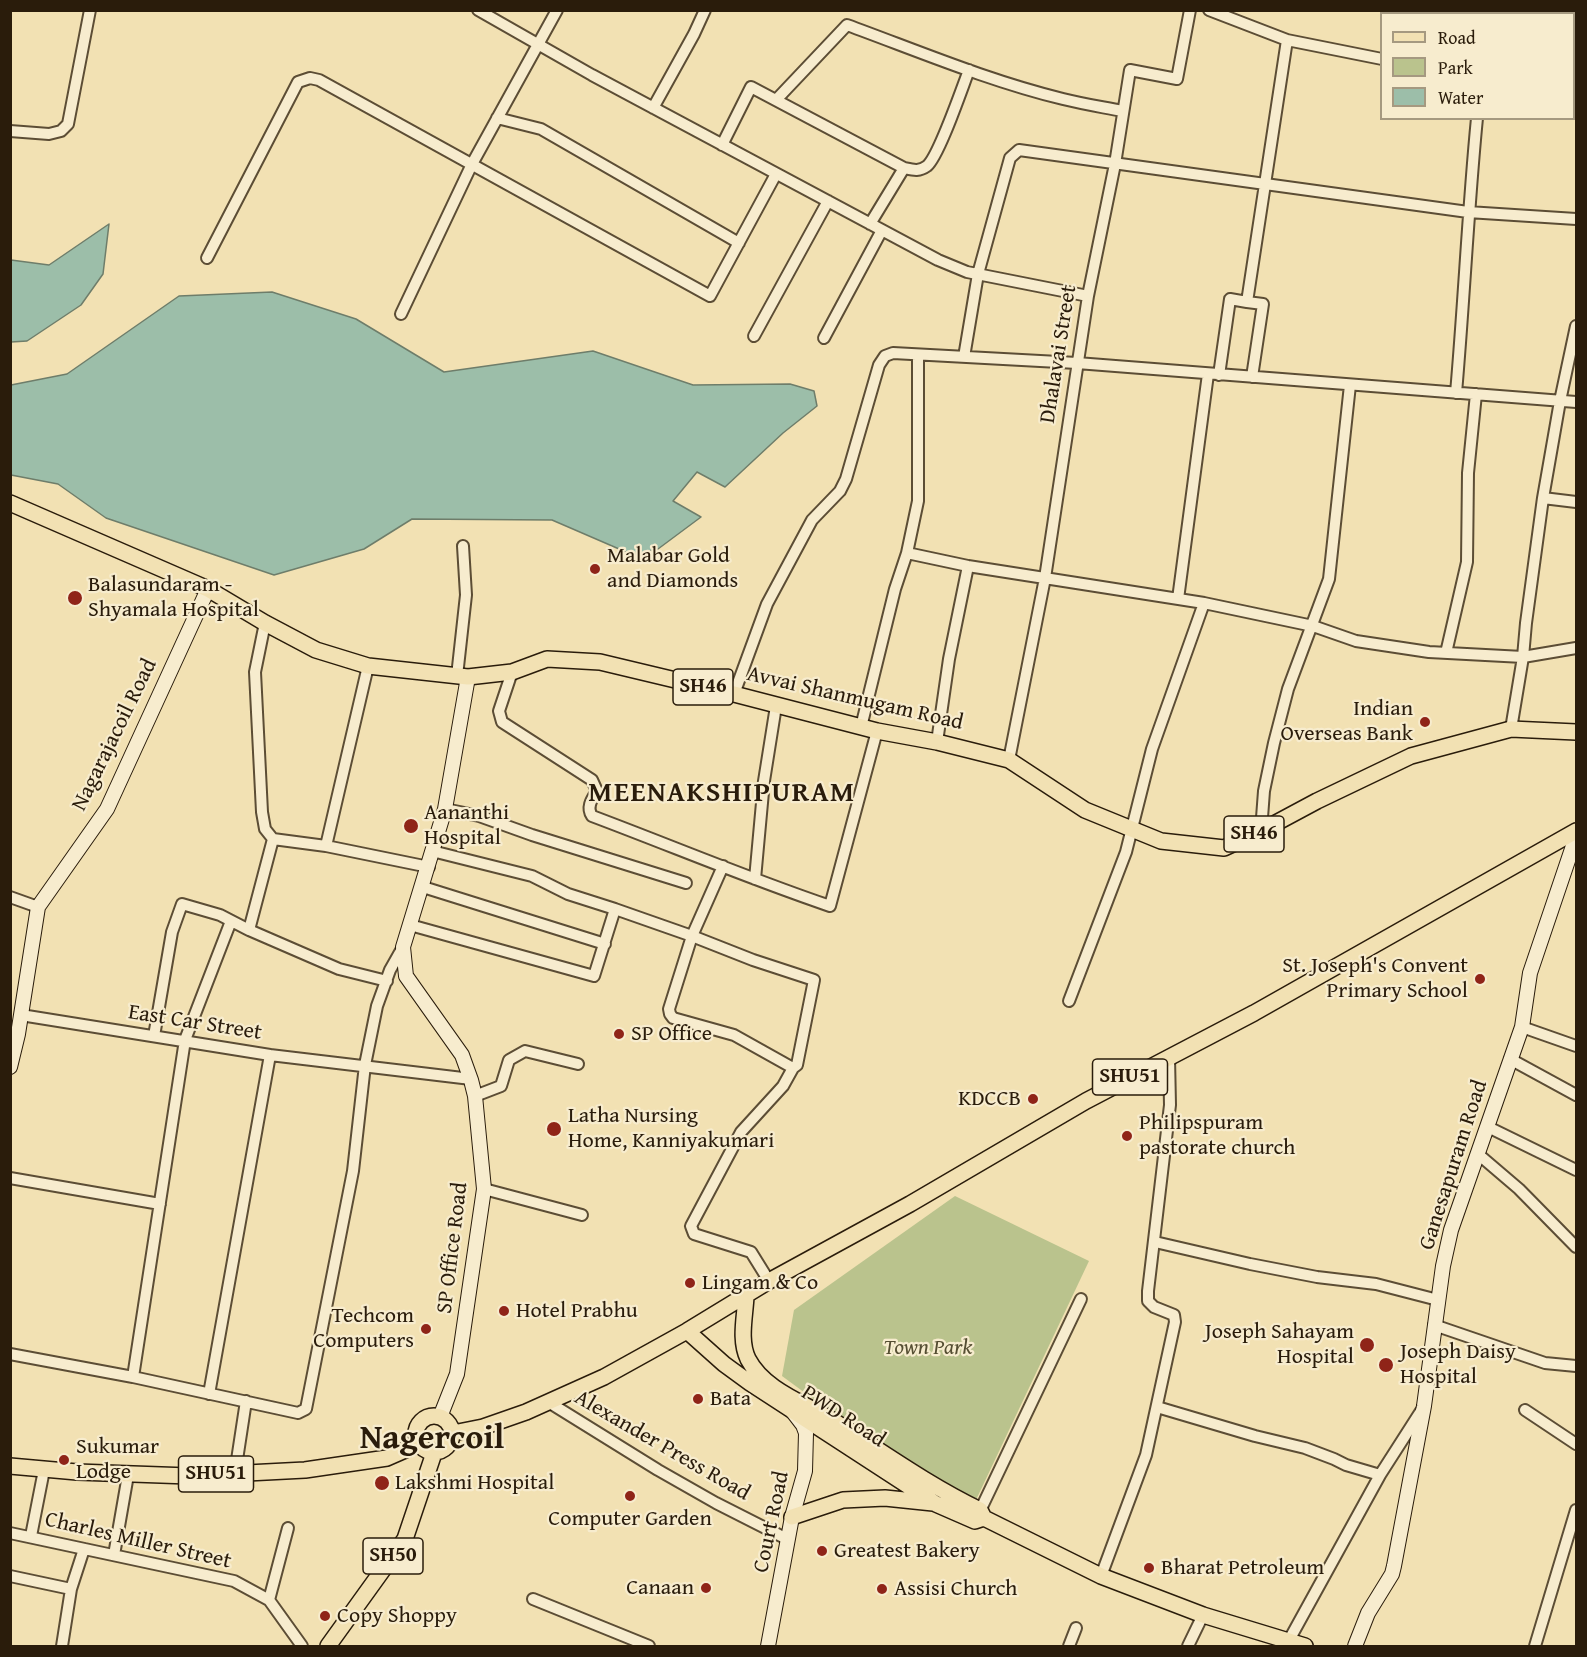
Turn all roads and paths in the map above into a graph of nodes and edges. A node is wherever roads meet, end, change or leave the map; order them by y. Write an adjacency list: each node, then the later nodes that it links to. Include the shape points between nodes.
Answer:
1 (90, 10): 16 (street, via 68,124 49,134)
2 (558, 10): 8 (street)
3 (705, 10): 12 (street)
4 (1190, 10): 13 (street, Dhalavai Street, via 1177,79 1130,70)
5 (1209, 10): 7 (street)
6 (483, 12): 8 (street)
7 (1287, 40): 9 (street); 22 (street)
8 (539, 44): 12 (street); 14 (street)
9 (1380, 59)
10 (969, 70): 11 (street, via 847,25); 13 (street, via 1065,100); 20 (street, via 929,165 915,171)
11 (776, 100): 17 (street, via 751,87); 20 (street)
12 (653, 108): 17 (street)
13 (1122, 111): 19 (street, Dhalavai Street)
14 (498, 118): 18 (street); 28 (street, via 541,129)
15 (1477, 120): 24 (street)
16 (10, 131)
17 (722, 145): 21 (street)
18 (472, 164): 28 (street, via 710,296); 29 (street, via 319,80 304,79 298,82); 33 (street)
19 (1114, 164): 22 (street); 30 (street, via 1024,150 1015,153 1010,158); 31 (street, Dhalavai Street)
20 (904, 168): 26 (street)
21 (777, 174): 23 (street); 28 (street)
22 (1265, 183): 24 (street); 32 (street)
23 (828, 201): 26 (street); 35 (street)
24 (1468, 212): 25 (street); 43 (street)
25 (1576, 219)
26 (870, 224): 27 (street)
27 (882, 230): 30 (street, via 938,260); 36 (street)
28 (739, 243)
29 (207, 258)
30 (978, 274): 31 (street); 38 (street)
31 (1088, 296): 39 (street, Dhalavai Street)
32 (1247, 302): 40 (street, via 1230,299); 41 (street, via 1263,304)
33 (401, 314)
34 (1576, 326): 45 (street)
35 (754, 336)
36 (824, 339)
37 (918, 355): 38 (street); 51 (street, via 918,501); 65 (street, via 893,353 882,360 846,479 840,491 812,520 767,604)
38 (964, 357): 39 (street)
39 (1077, 363): 40 (street); 53 (street, Dhalavai Street)
40 (1213, 374): 41 (street); 55 (street)
41 (1252, 377): 42 (street)
42 (1350, 385): 43 (street); 58 (street, via 1329,579)
43 (1456, 393): 44 (street)
44 (1476, 394): 45 (street); 60 (street, via 1468,473 1467,562)
45 (1560, 401): 46 (street); 47 (street)
46 (1576, 402)
47 (1543, 498): 48 (street); 61 (street)
48 (1576, 502)
49 (10, 503): 54 (main road, Avvai Shanmugam Road / SH46)
50 (463, 546): 64 (street)
51 (907, 553): 52 (street); 67 (street)
52 (968, 566): 53 (street); 71 (street)
53 (1045, 578): 55 (street); 72 (street, Dhalavai Street)
54 (208, 589): 57 (main road, Avvai Shanmugam Road / SH46); 87 (street, Nagarajacoil Road, via 107,809)
55 (1178, 599): 56 (street)
56 (1204, 603): 58 (street); 74 (street, via 1152,749)
57 (265, 623): 62 (main road, Avvai Shanmugam Road / SH46, via 316,650); 78 (street, via 255,672 256,713 262,812 265,829)
58 (1313, 626): 60 (street, via 1356,641); 75 (street, via 1288,689 1274,743)
59 (1576, 648): 61 (street)
60 (1446, 653): 61 (street)
61 (1523, 657): 68 (street)
62 (368, 666): 64 (main road, Avvai Shanmugam Road / SH46); 79 (street)
63 (512, 672): 64 (main road, Avvai Shanmugam Road / SH46); 65 (main road, Avvai Shanmugam Road / SH46, via 547,658 600,662); 81 (street, via 499,711 502,722 592,780 597,790 589,805 592,816)
64 (463, 677): 73 (street, SP Office Road)
65 (734, 694): 66 (main road, Avvai Shanmugam Road / SH46)
66 (776, 706): 67 (main road, Avvai Shanmugam Road / SH46); 83 (street)
67 (861, 727): 69 (main road, Avvai Shanmugam Road / SH46)
68 (1511, 729): 70 (main road, Avvai Shanmugam Road / SH46); 75 (main road, Avvai Shanmugam Road / SH46, via 1411,756)
69 (877, 731): 71 (main road, Avvai Shanmugam Road / SH46); 83 (street, via 830,906)
70 (1576, 732)
71 (937, 742): 72 (main road, Avvai Shanmugam Road / SH46)
72 (1009, 760): 74 (main road, Avvai Shanmugam Road / SH46, via 1085,810)
73 (445, 808): 80 (street, SP Office Road); 84 (street)
74 (1131, 830): 75 (main road, Avvai Shanmugam Road / SH46, via 1161,841 1224,848); 96 (street)
75 (1261, 831)
76 (1576, 831): 103 (main road, SHU51)
77 (1576, 837): 98 (street, Ganesapuram Road, via 1530,973)
78 (273, 839): 79 (street); 91 (street)
79 (326, 846): 82 (street)
80 (432, 851): 82 (street, SP Office Road); 88 (street, via 532,876 568,894)
81 (723, 866): 83 (street); 92 (street)
82 (429, 867): 85 (street, SP Office Road)
83 (755, 879)
84 (686, 883)
85 (423, 887): 90 (street, SP Office Road); 93 (street)
86 (10, 897): 87 (street)
87 (38, 907): 97 (street, Nagarajacoil Road)
88 (615, 909): 92 (street); 93 (street)
89 (231, 921): 91 (street); 99 (street, via 182,904 171,932); 100 (street)
90 (410, 925): 93 (street, via 594,976); 94 (street, SP Office Road)
91 (249, 930): 95 (street, via 339,969)
92 (692, 936): 108 (street, via 669,1009 671,1016 734,1035); 108 (street, via 814,980 798,1065)
93 (605, 944)
94 (403, 947): 95 (street); 109 (street, SP Office Road, via 406,976 462,1055)
95 (387, 981): 106 (street, via 377,1006)
96 (1069, 1001)
97 (21, 1015): 99 (street, East Car Street); 107 (street, Nagarajacoil Road)
98 (1522, 1027): 101 (street); 104 (street, Ganesapuram Road)
99 (154, 1036): 100 (street, East Car Street)
100 (185, 1040): 102 (street, East Car Street); 117 (street)
101 (1576, 1046)
102 (270, 1055): 106 (street, East Car Street); 130 (street)
103 (1169, 1057): 119 (street, via 1170,1105); 121 (main road, SHU51)
104 (1510, 1059): 110 (street); 112 (street, Ganesapuram Road)
105 (578, 1064): 111 (street, via 525,1051 509,1060 501,1086)
106 (365, 1065): 109 (street, East Car Street); 131 (street, via 353,1171 307,1407 298,1413)
107 (10, 1067)
108 (793, 1068): 121 (street, via 783,1086 741,1132 691,1226 694,1234 751,1252)
109 (471, 1079): 111 (street, SP Office Road)
110 (1576, 1095)
111 (475, 1096): 116 (street, SP Office Road)
112 (1488, 1127): 113 (street, Ganesapuram Road); 114 (street)
113 (1478, 1154): 120 (street); 124 (street, Ganesapuram Road, via 1451,1230)
114 (1576, 1170)
115 (10, 1178): 117 (street)
116 (484, 1189): 118 (street); 137 (street, SP Office Road, via 457,1374)
117 (160, 1204): 129 (street)
118 (582, 1215)
119 (1155, 1242): 124 (street, via 1317,1277 1376,1284); 134 (street, via 1148,1301 1175,1318)
120 (1576, 1247)
121 (769, 1281): 122 (main road, SHU51)
122 (746, 1296): 126 (main road, SHU51); 149 (main road, PWD Road, via 743,1346 759,1374 778,1390)
123 (1081, 1299): 149 (street)
124 (1438, 1300): 125 (street, Ganesapuram Road)
125 (1434, 1325): 128 (street, via 1545,1363); 133 (street, Ganesapuram Road)
126 (687, 1331): 132 (main road, SHU51); 136 (main road, PWD Road, via 724,1364)
127 (10, 1354): 129 (street)
128 (1576, 1366)
129 (133, 1377): 130 (street)
130 (209, 1394): 131 (street)
131 (246, 1401): 144 (street)
132 (550, 1403): 138 (main road, SHU51, via 483,1427); 154 (street, Alexander Press Road, via 658,1470)
133 (1424, 1406): 146 (street); 173 (street, Ganesapuram Road, via 1392,1574 1368,1613)
134 (1157, 1407): 146 (street, via 1305,1448); 158 (street, via 1146,1455)
135 (1525, 1410): 140 (street)
136 (792, 1411): 147 (main road, PWD Road); 150 (street, Court Road, via 807,1433 805,1471)
137 (440, 1417): 138 (main road, via 448,1422); 139 (main road, via 432,1416 421,1422 416,1432)
138 (453, 1433): 141 (main road, via 445,1449)
139 (419, 1444): 141 (main road); 144 (main road, SHU51, via 387,1458 305,1470)
140 (1576, 1444)
141 (434, 1453): 167 (main road, SH50, via 405,1539)
142 (10, 1466): 143 (main road, SHU51)
143 (44, 1470): 145 (main road, SHU51); 153 (street)
144 (235, 1473): 145 (main road, SHU51)
145 (128, 1475): 156 (street)
146 (1380, 1475): 164 (street)
147 (936, 1504): 149 (main road, PWD Road); 150 (main road, via 885,1498 843,1500)
148 (1576, 1510): 174 (street)
149 (980, 1516): 158 (main road, PWD Road)
150 (792, 1517): 154 (street, Court Road)
151 (288, 1528): 161 (street)
152 (10, 1533): 153 (street, Charles Miller Street)
153 (31, 1536): 155 (street, Charles Miller Street)
154 (787, 1539): 169 (street, Court Road)
155 (84, 1549): 156 (street, Charles Miller Street); 159 (street)
156 (114, 1555): 161 (street, Charles Miller Street, via 234,1581)
157 (10, 1576): 159 (street)
158 (1101, 1576): 162 (main road, PWD Road)
159 (71, 1589): 165 (street)
160 (533, 1599): 168 (street)
161 (268, 1600): 166 (street, Charles Miller Street)
162 (1203, 1615): 164 (main road, PWD Road); 171 (street)
163 (1076, 1628): 170 (street)
164 (1288, 1642): 172 (main road, PWD Road)
165 (62, 1647)
166 (302, 1647)
167 (328, 1647)
168 (649, 1647)
169 (768, 1647)
170 (1069, 1647)
171 (1188, 1647)
172 (1305, 1647)
173 (1355, 1647)
174 (1535, 1647)

